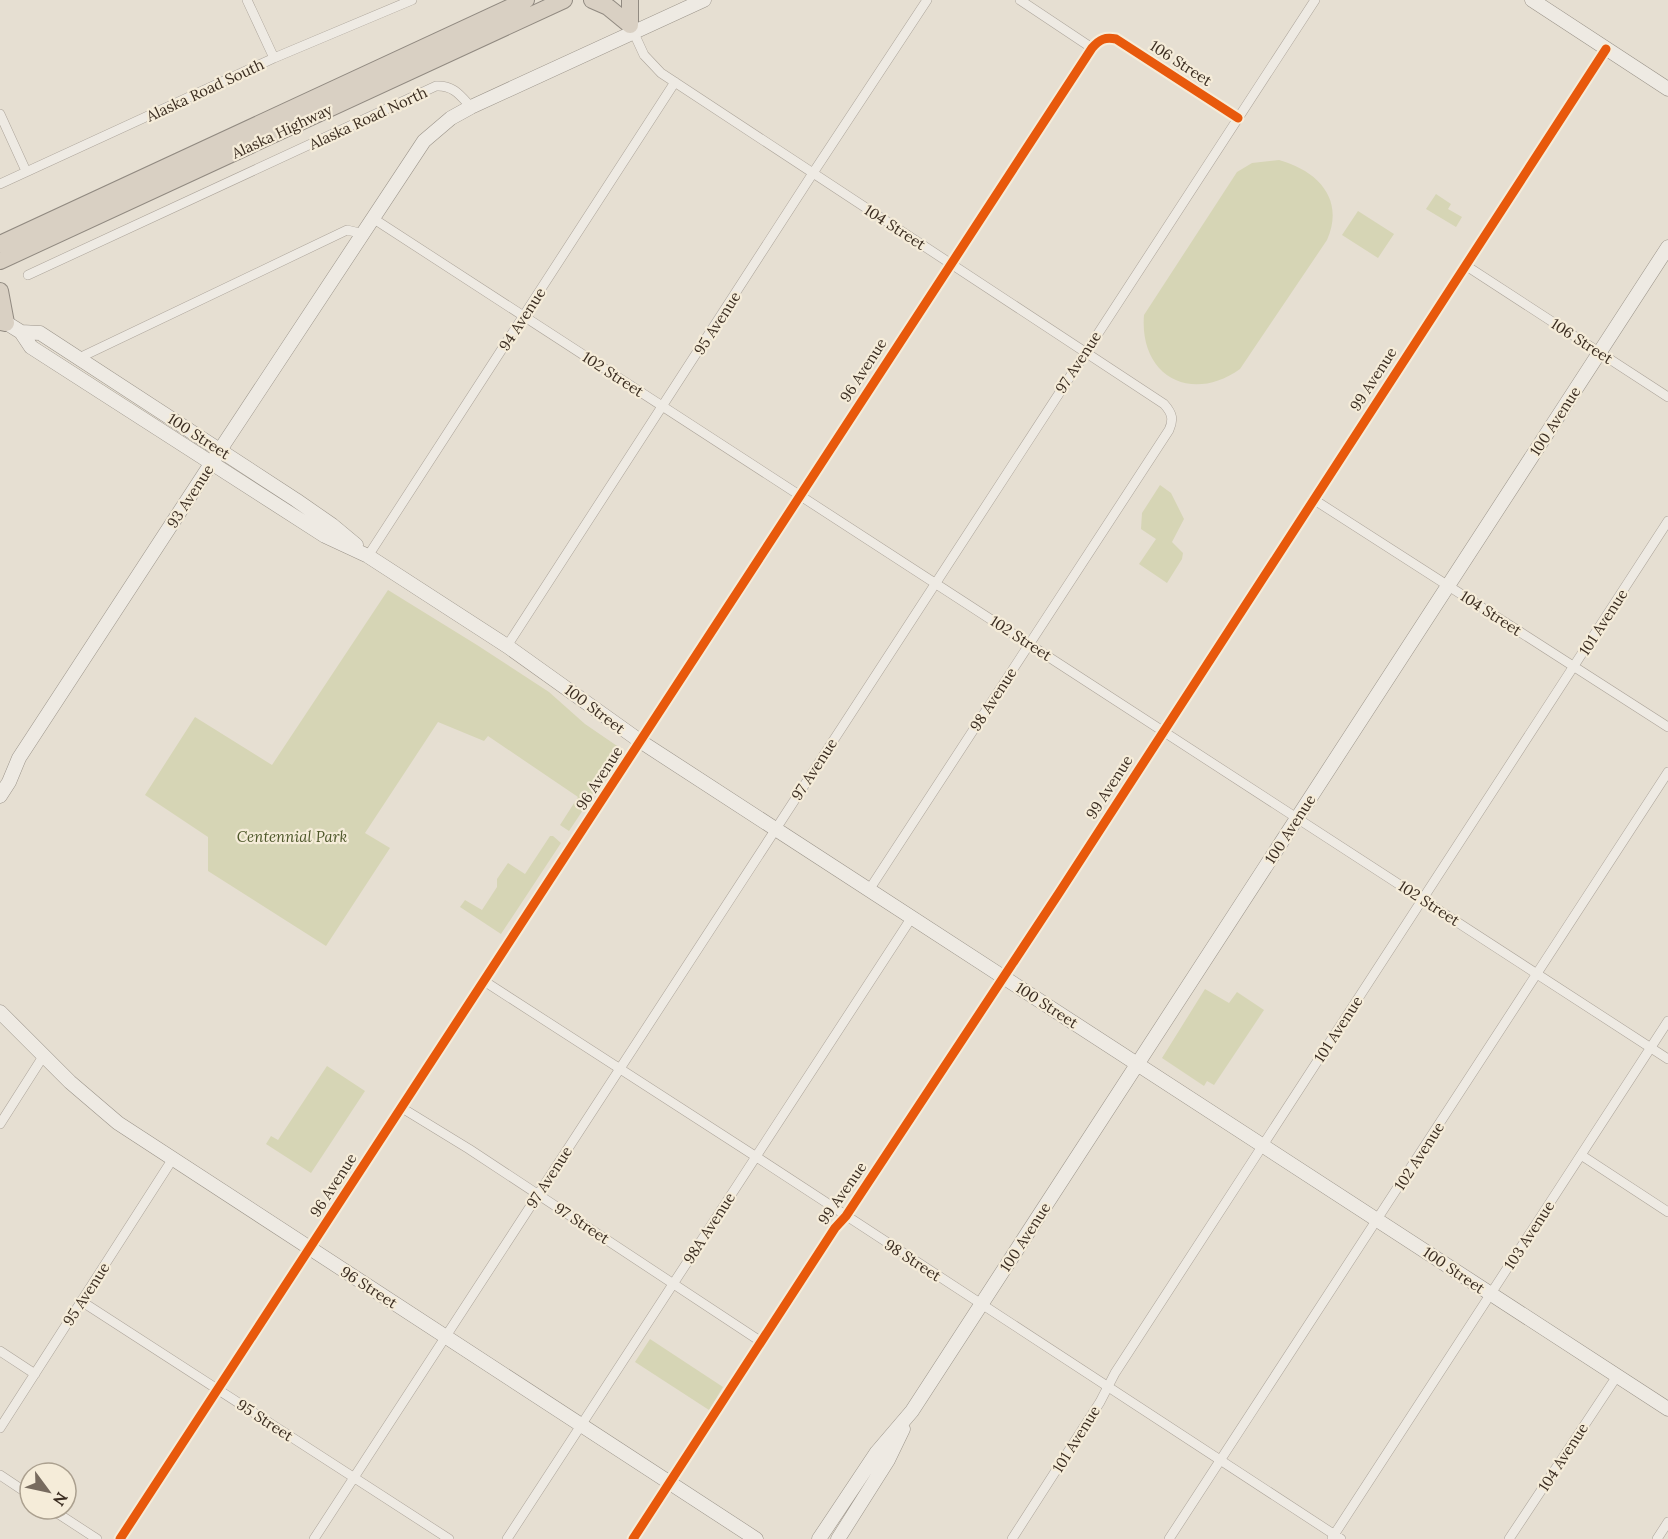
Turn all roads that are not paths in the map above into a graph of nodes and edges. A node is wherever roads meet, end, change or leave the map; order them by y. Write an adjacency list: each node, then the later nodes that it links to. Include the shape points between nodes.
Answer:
1 (247, 0): 18 (street)
2 (412, 0): 18 (street, Alaska Road South)
3 (526, 0): 30 (highway, Alaska Highway)
4 (563, 0): 5 (highway); 30 (highway, Alaska Highway)
5 (569, 0)
6 (592, 0): 14 (highway, via 609,7)
7 (622, 0): 14 (highway)
8 (630, 0): 14 (highway)
9 (704, 0): 14 (main road)
10 (927, 0): 25 (street, 95 Avenue)
11 (1020, 0): 16 (street)
12 (1315, 0): 23 (street, 97 Avenue)
13 (1532, 0): 17 (main road)
14 (632, 29): 19 (street, 104 Street, via 650,63); 21 (main road)
15 (1106, 37): 16 (street, 96 Avenue); 23 (street, 106 Street, via 1116,39)
16 (1092, 48): 31 (street, 96 Avenue)
17 (1606, 49): 20 (main road); 32 (street, 99 Avenue)
18 (274, 58): 24 (street, Alaska Road South)
19 (675, 82): 25 (street, 104 Street); 36 (street, 94 Avenue)
20 (1668, 89)
21 (471, 106): 27 (main road, 93 Avenue, via 424,141); 33 (street, Alaska Road North, via 452,88 436,86)
22 (0, 114): 24 (street)
23 (1238, 118): 38 (street, 97 Avenue)
24 (26, 171): 26 (street, Alaska Road South)
25 (813, 173): 31 (street, 104 Street); 44 (street, 95 Avenue)
26 (0, 184)
27 (374, 219): 28 (main road, 93 Avenue); 36 (street, 102 Street)
28 (364, 234): 40 (street, via 347,230); 46 (main road, 93 Avenue)
29 (1668, 247): 39 (main road, 100 Avenue)
30 (2, 254): 34 (highway)
31 (951, 264): 38 (street, 104 Street); 48 (street, 96 Avenue)
32 (1465, 265): 39 (street, 106 Street); 49 (street, 99 Avenue)
33 (28, 275)
34 (0, 276)
35 (0, 291): 37 (highway)
36 (524, 316): 44 (street, 102 Street); 51 (street, 94 Avenue)
37 (7, 324): 40 (main road, 100 Street, via 40,333); 41 (main road, 100 Street, via 32,347)
38 (1084, 352): 45 (street, 104 Street, via 1164,405); 52 (street, 97 Avenue)
39 (1599, 353): 42 (street, 106 Street); 53 (main road, 100 Avenue)
40 (79, 358): 43 (main road, 100 Street)
41 (94, 387): 43 (main road, via 109,386 124,396); 47 (main road, 100 Street)
42 (1668, 397)
43 (146, 402): 46 (main road, 100 Street)
44 (663, 407): 48 (street, 102 Street); 55 (street, 95 Avenue)
45 (1172, 416): 54 (street, 98 Avenue, via 1169,430)
46 (220, 450): 47 (main road, 93 Avenue); 51 (main road, 100 Street, via 332,525)
47 (211, 463): 51 (main road, 100 Street, via 325,536); 60 (main road, 93 Avenue)
48 (800, 494): 52 (street, 102 Street); 59 (street, 96 Avenue)
49 (1313, 499): 53 (street, 104 Street); 58 (street, 99 Avenue)
50 (1668, 522): 56 (street, 101 Avenue)
51 (368, 556): 55 (main road, 100 Street)
52 (936, 583): 54 (street, 102 Street); 65 (street, 97 Avenue)
53 (1448, 586): 56 (street, 104 Street); 64 (main road, 100 Avenue)
54 (1030, 644): 58 (street, 102 Street); 66 (street, 98 Avenue)
55 (507, 646): 59 (main road, 100 Street)
56 (1574, 667): 57 (street, 104 Street); 67 (street, 101 Avenue)
57 (1668, 728)
58 (1163, 731): 64 (street, 102 Street); 70 (street, 99 Avenue)
59 (640, 741): 65 (main road, 100 Street); 71 (street, 96 Avenue)
60 (19, 759): 62 (main road, 93 Avenue); 63 (main road, 93 Avenue)
61 (1668, 772): 69 (street, 102 Avenue)
62 (0, 777)
63 (0, 796)
64 (1298, 818): 67 (street, 102 Street); 77 (main road, 100 Avenue)
65 (775, 828): 66 (main road, 100 Street); 78 (street, 97 Avenue)
66 (869, 890): 68 (main road, 100 Street)
67 (1422, 899): 69 (street, 102 Street); 81 (street, 101 Avenue)
68 (912, 917): 70 (main road, 100 Street); 83 (street, 98A Avenue)
69 (1537, 974): 74 (street, 102 Street); 88 (street, 102 Avenue)
70 (1003, 977): 77 (main road, 100 Street); 87 (street, 99 Avenue)
71 (484, 981): 78 (street, 98 Street); 79 (street, 96 Avenue)
72 (0, 1012): 75 (main road, 96 Street)
73 (1668, 1021): 74 (street, 103 Avenue)
74 (1651, 1048): 76 (street, 102 Street); 82 (street, 103 Avenue)
75 (44, 1055): 80 (street); 84 (main road, 96 Street, via 106,1114)
76 (1668, 1059)
77 (1138, 1064): 81 (main road, 100 Street); 93 (main road, 100 Avenue)
78 (620, 1068): 83 (street, 98 Street); 85 (street, 97 Avenue)
79 (402, 1108): 85 (street, 97 Street); 89 (street, 96 Avenue)
80 (0, 1124)
81 (1262, 1146): 88 (main road, 100 Street); 99 (street, 101 Avenue)
82 (1581, 1155): 86 (street); 91 (street, 103 Avenue)
83 (755, 1156): 87 (street, 98 Street); 90 (street, 98A Avenue)
84 (172, 1160): 89 (main road, 96 Street); 92 (street, 95 Avenue)
85 (538, 1194): 90 (street, 97 Street); 94 (street, 97 Avenue)
86 (1668, 1212)
87 (846, 1216): 93 (street, 98 Street); 95 (street, 99 Avenue)
88 (1377, 1220): 91 (main road, 100 Street); 105 (street, 102 Avenue)
89 (309, 1249): 94 (main road, 96 Street); 100 (street, 96 Avenue)
90 (673, 1284): 95 (street, 97 Street); 103 (street, 98A Avenue)
91 (1490, 1294): 98 (main road, 100 Street); 112 (street, 103 Avenue)
92 (81, 1301): 97 (street, 95 Avenue); 100 (street, 95 Street)
93 (981, 1305): 99 (street, 98 Street); 102 (main road, 100 Avenue)
94 (445, 1337): 103 (main road, 96 Street); 107 (street, 97 Avenue)
95 (760, 1341): 108 (street, 99 Avenue)
96 (0, 1351): 97 (street)
97 (35, 1374): 104 (street, 95 Avenue)
98 (1617, 1376): 101 (main road, 100 Street); 124 (street, 104 Avenue)
99 (1107, 1386): 105 (street, 98 Street); 122 (street, 101 Avenue)
100 (217, 1389): 107 (street, 95 Street); 114 (street, 96 Avenue)
101 (1668, 1409)
102 (912, 1411): 120 (main road, 100 Avenue, via 877,1452); 121 (main road, 100 Avenue, via 888,1460)
103 (581, 1425): 108 (main road, 96 Street); 117 (street, 98A Avenue)
104 (0, 1428)
105 (1221, 1460): 112 (street, 98 Street); 123 (street, 102 Avenue)
106 (0, 1475): 109 (street)
107 (354, 1478): 115 (street, 97 Avenue); 116 (street, 95 Street)
108 (669, 1482): 118 (street, 99 Avenue); 119 (main road, 96 Street)
109 (18, 1487)
110 (69, 1521): 113 (street)
111 (1668, 1522): 125 (street)
112 (1336, 1538)
113 (97, 1539)
114 (120, 1539)
115 (314, 1539)
116 (449, 1539)
117 (507, 1539)
118 (633, 1539)
119 (756, 1539)
120 (819, 1539)
121 (838, 1539)
122 (1012, 1539)
123 (1169, 1539)
124 (1509, 1539)
125 (1657, 1539)

